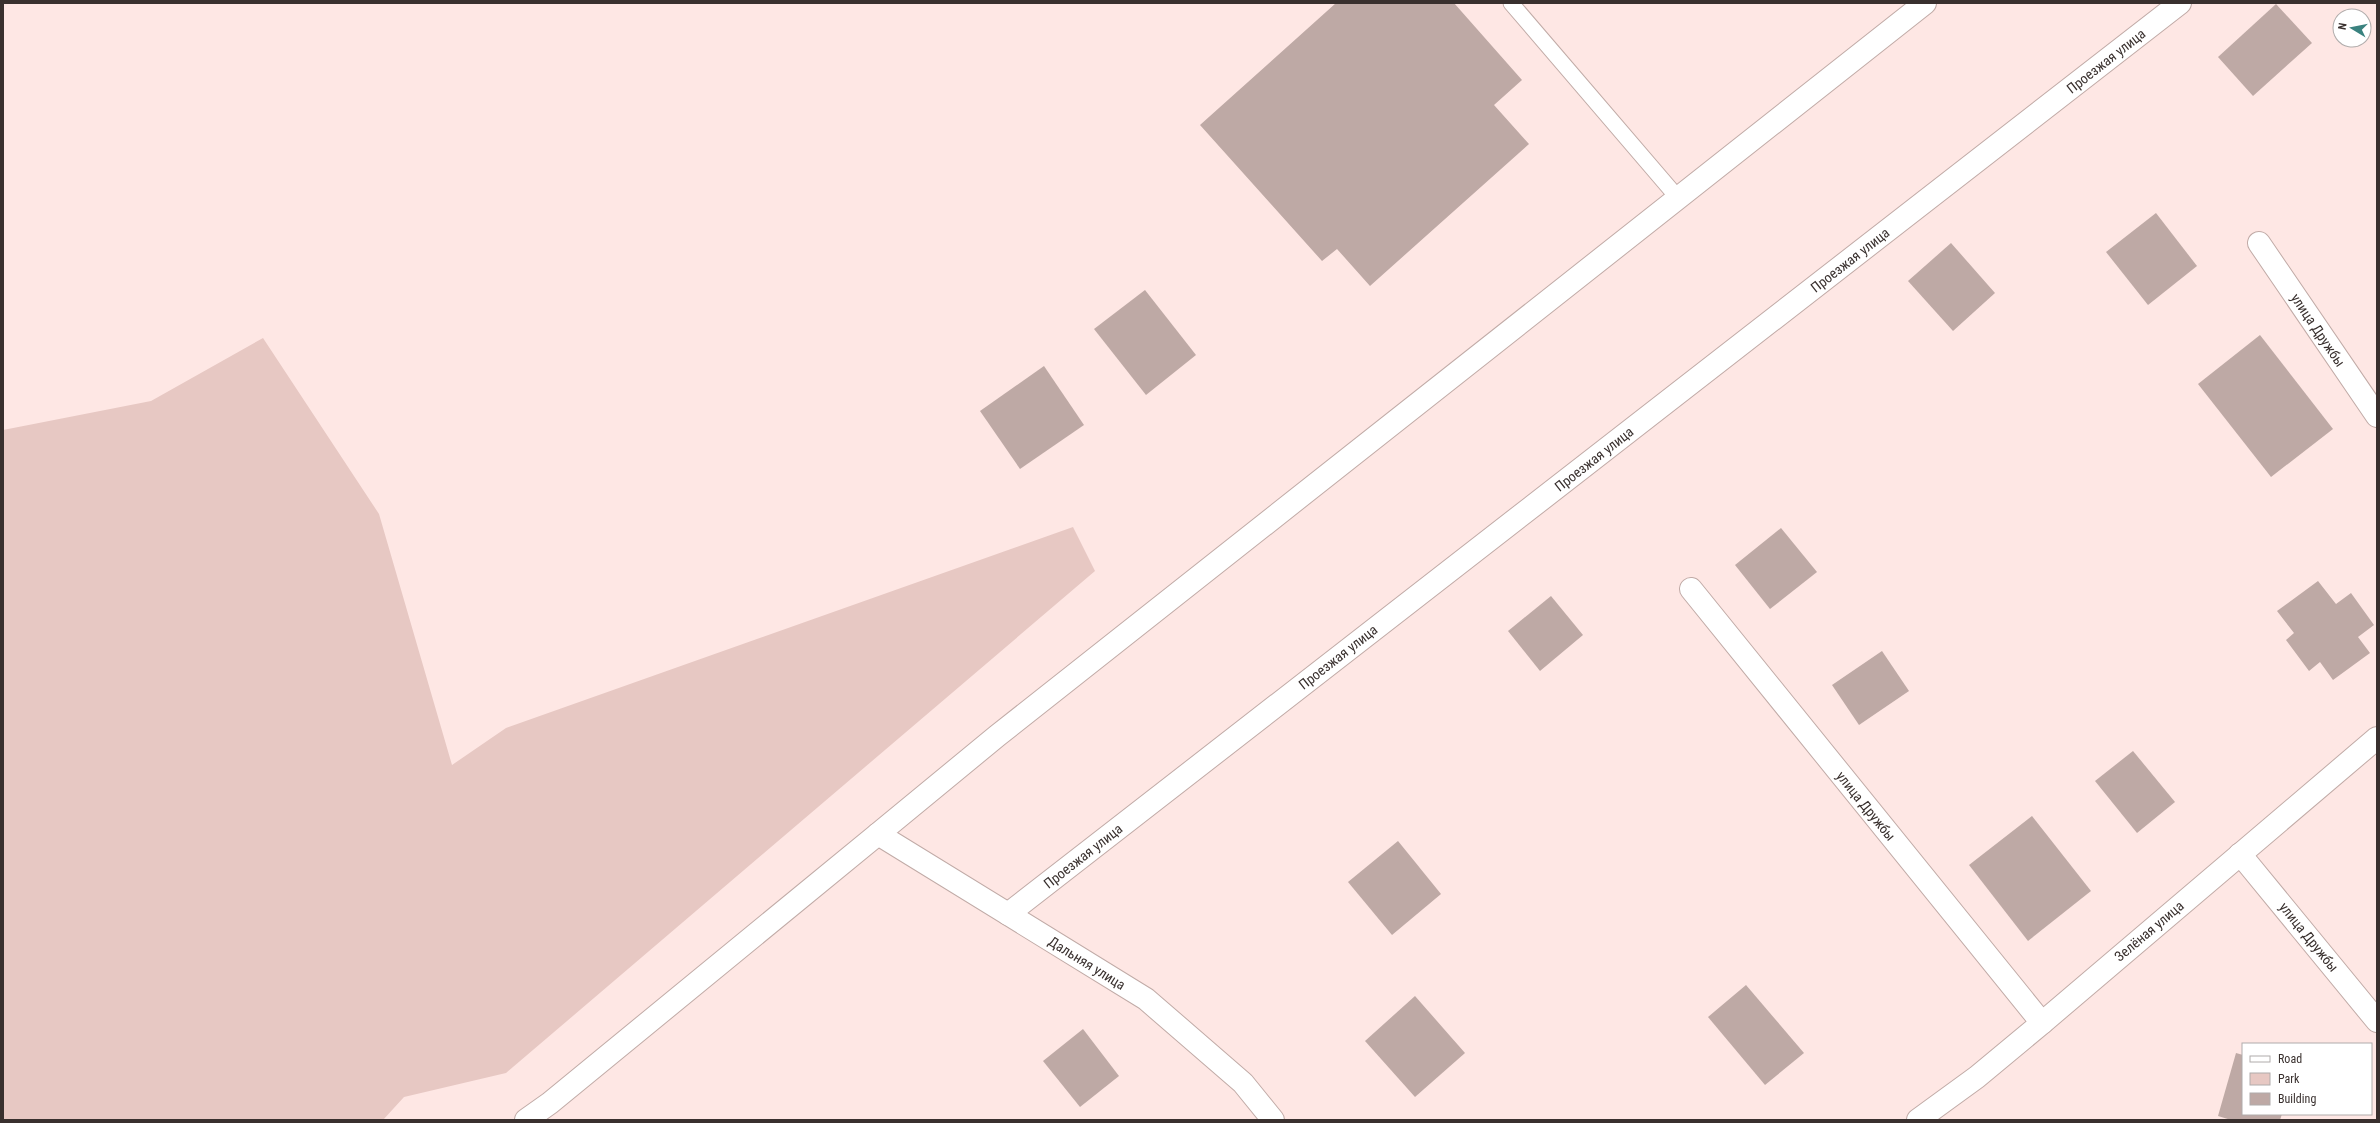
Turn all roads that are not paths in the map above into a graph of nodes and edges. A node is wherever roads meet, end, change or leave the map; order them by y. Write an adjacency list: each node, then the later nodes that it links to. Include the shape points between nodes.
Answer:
1 (1512, 3): 4 (lane)
2 (1925, 3): 4 (street)
3 (2180, 3): 11 (street, Проезжая улица)
4 (1678, 198): 9 (street, via 1004,731)
5 (2259, 243): 6 (street, улица Дружбы)
6 (2377, 416)
7 (1691, 589): 13 (street, улица Дружбы)
8 (2377, 738): 10 (street, Зелёная улица)
9 (878, 834): 11 (street, Дальняя улица); 14 (street)
10 (2240, 854): 12 (street, улица Дружбы); 13 (street, Зелёная улица)
11 (1008, 914): 15 (street, Дальняя улица, via 1146,999 1242,1083)
12 (2377, 1021)
13 (2042, 1023): 16 (street, Зелёная улица, via 1977,1077)
14 (526, 1120)
15 (1273, 1120)
16 (1918, 1120)

